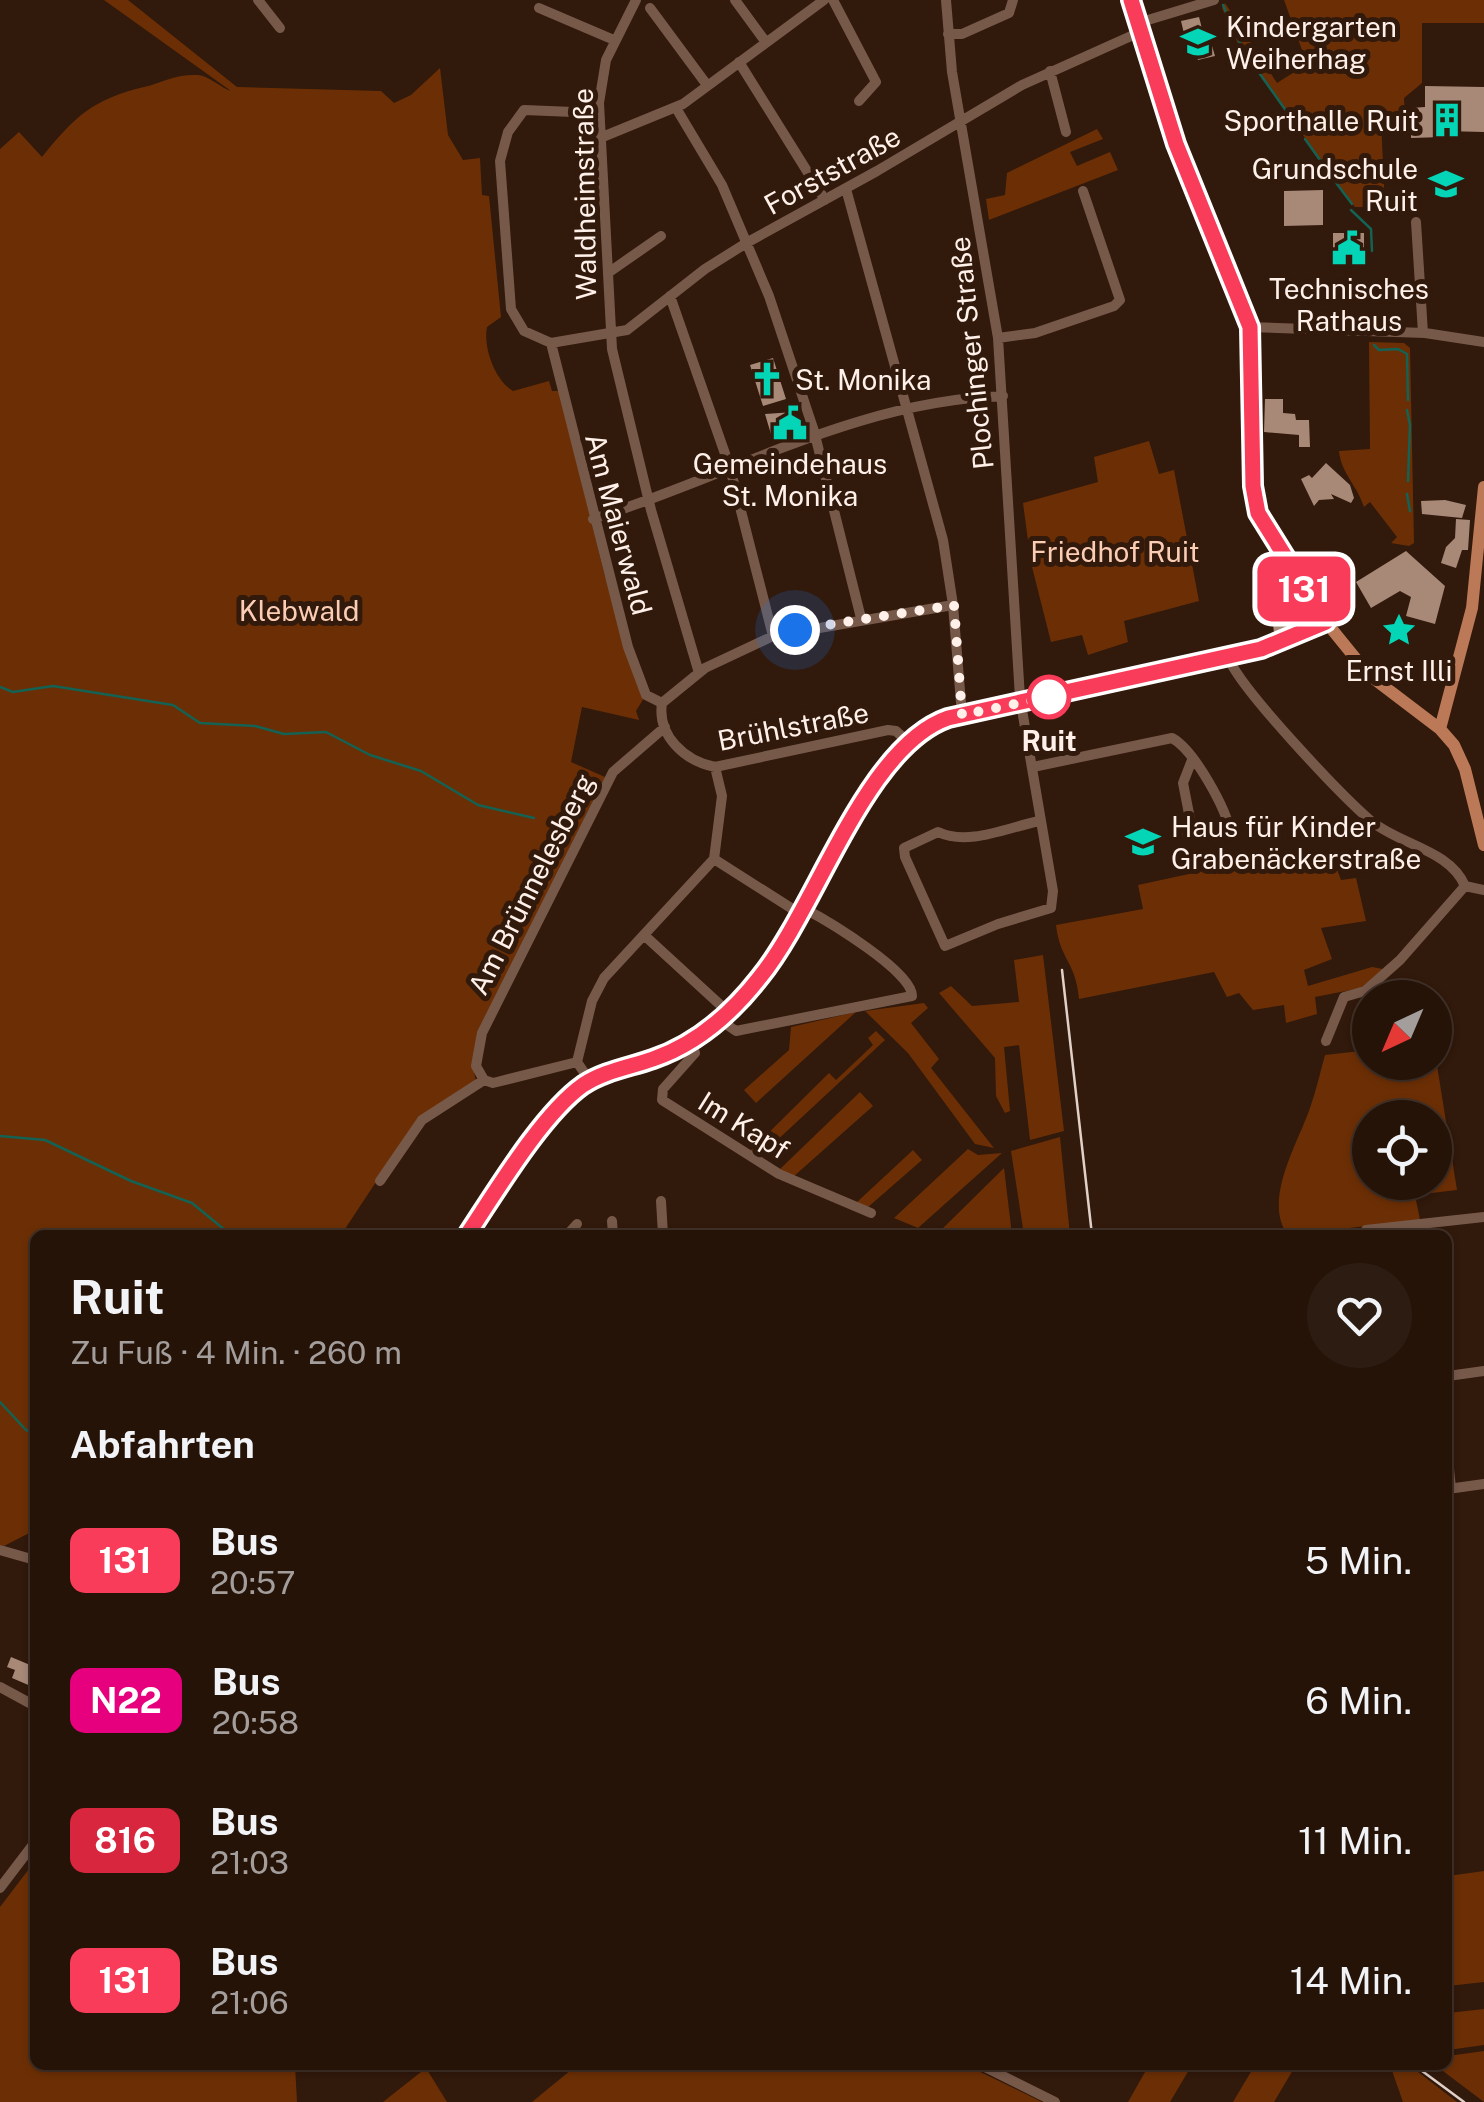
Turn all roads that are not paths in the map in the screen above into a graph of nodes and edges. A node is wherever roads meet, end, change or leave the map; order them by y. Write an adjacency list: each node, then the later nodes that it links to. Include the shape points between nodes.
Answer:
1 (258, 0): 12 (street)
2 (636, 0): 15 (street, Waldheimstraße)
3 (736, 0): 16 (street)
4 (824, 0): 16 (street)
5 (833, 0): 20 (street, via 876,82)
6 (946, 0): 14 (street, Plochinger Straße)
7 (1013, 0): 14 (street, via 1010,12)
8 (1130, 0): 13 (main road)
9 (1214, 0): 13 (street, Forststraße)
10 (539, 8): 15 (street)
11 (650, 8): 19 (street)
12 (280, 28)
13 (1139, 28): 18 (street, Forststraße); 34 (main road, via 1176,144)
14 (948, 34): 23 (street, Plochinger Straße)
15 (614, 40): 22 (street, Waldheimstraße)
16 (765, 41): 17 (street)
17 (738, 62): 19 (street); 28 (street)
18 (1050, 71): 23 (street, Forststraße); 24 (street)
19 (707, 86): 21 (street)
20 (860, 102)
21 (676, 108): 25 (street); 31 (street)
22 (598, 112): 25 (street, Waldheimstraße); 39 (street, via 524,110 500,154 512,309 524,331)
23 (960, 122): 26 (street, Forststraße); 37 (street, Plochinger Straße)
24 (1066, 132)
25 (600, 138): 32 (street, Waldheimstraße)
26 (846, 189): 28 (street, Forststraße); 41 (street)
27 (1083, 190): 37 (street, via 1120,300 1048,329)
28 (825, 200): 31 (street, Forststraße)
29 (1416, 222): 35 (street)
30 (661, 236): 32 (street)
31 (748, 242): 33 (street, Forststraße); 42 (street)
32 (608, 273): 36 (street, Waldheimstraße)
33 (670, 296): 36 (street, Forststraße, via 630,329); 43 (street)
34 (1250, 327): 35 (street); 49 (main road, via 1256,504 1265,529)
35 (1423, 333): 38 (street)
36 (611, 334): 39 (street, Forststraße); 45 (street, Waldheimstraße)
37 (998, 338): 40 (street, Plochinger Straße)
38 (1484, 342)
39 (551, 344): 46 (street, Am Maierwald)
40 (1003, 396): 41 (street); 54 (street, Plochinger Straße)
41 (906, 411): 42 (street); 47 (street)
42 (815, 437): 43 (street); 48 (street)
43 (730, 468): 45 (street); 50 (street)
44 (1484, 487): 57 (main road, via 1472,608)
45 (649, 502): 46 (street); 52 (street, Waldheimstraße)
46 (592, 519): 53 (street, Am Maierwald, via 637,673 646,696)
47 (954, 605): 48 (street); 55 (street)
48 (860, 618): 50 (street)
49 (1326, 622): 51 (street); 57 (main road, via 1381,686)
50 (773, 636): 52 (street)
51 (1228, 657): 54 (street); 67 (street, via 1274,717 1373,822 1456,868)
52 (699, 673): 53 (street)
53 (662, 703): 56 (street)
54 (1021, 703): 55 (street); 61 (street, Plochinger Straße)
55 (962, 715): 58 (street, via 931,724)
56 (665, 727): 60 (street, Brühlstraße, via 682,753); 75 (street, Am Brünnelesberg, via 613,772 482,1030 476,1066)
57 (1440, 729): 65 (main road, via 1465,769)
58 (908, 742): 60 (street, Brühlstraße, via 888,730); 69 (street, via 876,780)
59 (1192, 760): 61 (street, via 1168,738); 63 (street, via 1183,784); 64 (street)
60 (715, 767): 66 (street, via 722,796)
61 (1032, 768): 62 (street, Plochinger Straße)
62 (1039, 822): 62 (street, Plochinger Straße, via 957,837 952,826 903,851 945,946 1051,908 1052,876)
63 (1188, 834)
64 (1231, 834)
65 (1484, 844)
66 (714, 859): 69 (street); 70 (street)
67 (1465, 886): 68 (street); 72 (street, via 1400,960 1364,991 1344,997)
68 (1484, 890)
69 (804, 912): 71 (street); 71 (street, via 888,964 913,992 736,1031)
70 (644, 936): 71 (street); 74 (street, via 599,985)
71 (724, 1016): 73 (street)
72 (1326, 1041)
73 (691, 1042): 76 (street); 79 (street, Im Kapf, via 694,1053 663,1088 662,1100 776,1172)
74 (576, 1062): 75 (street); 76 (street)
75 (484, 1080): 77 (street, via 422,1120)
76 (590, 1081): 83 (street, via 562,1104)
77 (380, 1181)
78 (661, 1201): 86 (street)
79 (871, 1214)
80 (1484, 1217): 87 (street)
81 (612, 1221): 85 (street)
82 (577, 1224): 84 (street)
83 (471, 1230)
84 (572, 1230)
85 (613, 1230)
86 (663, 1230)
87 (1422, 1230)
88 (1484, 1371): 89 (street)
89 (1452, 1375)
90 (1484, 1484): 91 (street)
91 (1452, 1488)
92 (0, 1550): 93 (street)
93 (30, 1559)
94 (0, 1687): 95 (street)
95 (30, 1703)
96 (30, 1849): 97 (street)
97 (0, 1888)
98 (991, 2070): 99 (street)
99 (1055, 2102)

